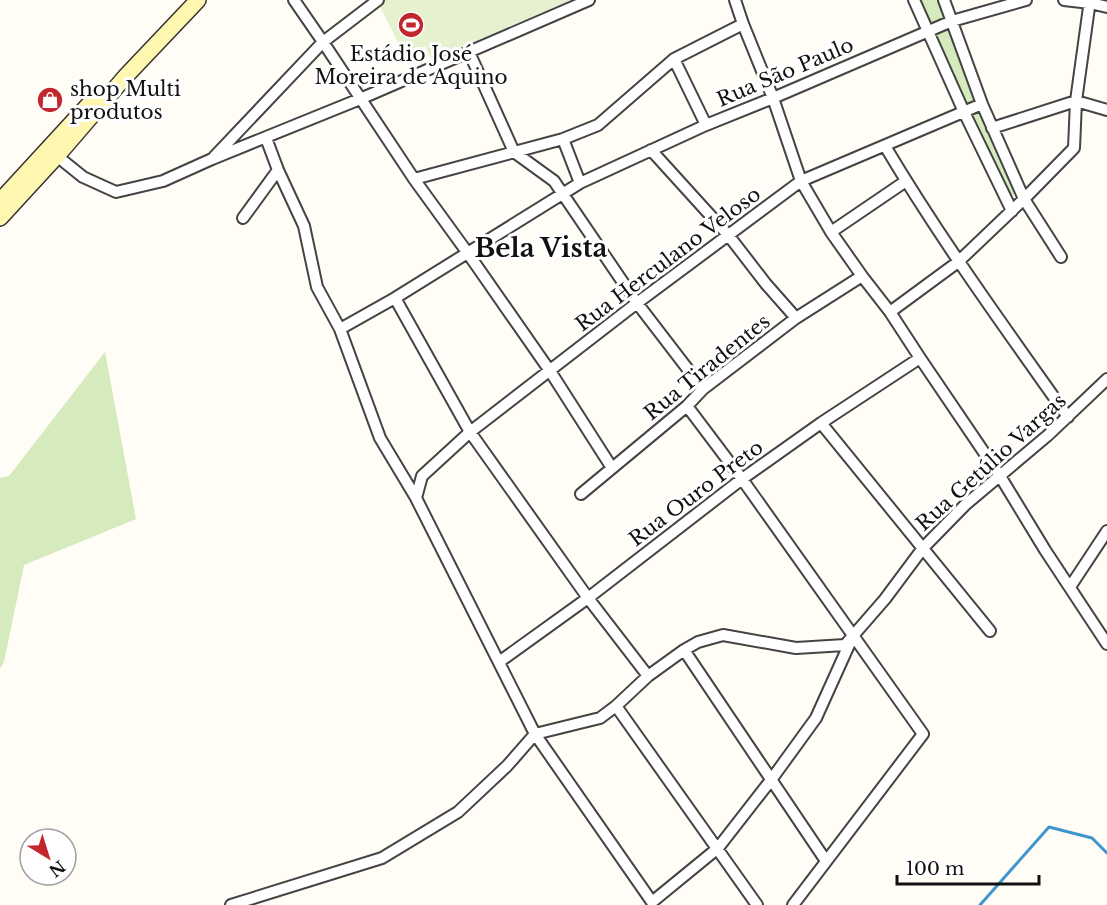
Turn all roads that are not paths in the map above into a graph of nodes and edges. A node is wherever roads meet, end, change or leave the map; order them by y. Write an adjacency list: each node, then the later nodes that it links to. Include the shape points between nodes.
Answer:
1 (188, 0): 15 (main road)
2 (198, 0): 15 (main road)
3 (294, 0): 17 (street)
4 (378, 0): 17 (street)
5 (589, 0): 18 (street)
6 (735, 0): 14 (street)
7 (914, 0): 16 (street)
8 (944, 0): 13 (street)
9 (1026, 0): 13 (street, Rua São Paulo)
10 (1064, 0): 11 (street)
11 (1090, 1): 12 (street); 22 (street)
12 (1107, 7)
13 (952, 21): 16 (street, Rua São Paulo); 23 (street)
14 (743, 24): 19 (street); 20 (street)
15 (168, 27): 32 (main road)
16 (928, 31): 20 (street, Rua São Paulo); 25 (street)
17 (323, 42): 21 (street); 34 (street)
18 (469, 52): 21 (street); 33 (street)
19 (674, 59): 26 (street); 29 (street, via 598,125)
20 (773, 98): 26 (street, Rua São Paulo); 37 (street)
21 (360, 99): 28 (street); 36 (street)
22 (1076, 101): 24 (street); 27 (street); 41 (street, via 1074,148)
23 (982, 104): 25 (street, Rua Herculano Veloso); 27 (street)
24 (1107, 110)
25 (964, 112): 30 (street, Rua Herculano Veloso); 43 (street)
26 (706, 125): 31 (street, Rua São Paulo)
27 (992, 128): 41 (street)
28 (266, 138): 34 (street); 35 (street)
29 (563, 139): 33 (street); 39 (street)
30 (885, 146): 37 (street, Rua Herculano Veloso); 38 (street)
31 (651, 150): 39 (street, Rua São Paulo); 47 (street)
32 (52, 152): 34 (street, via 83,177 116,192 164,181); 42 (main road); 44 (main road)
33 (514, 152): 36 (street); 40 (street, via 554,181)
34 (212, 159)
35 (278, 170): 45 (street); 56 (street, via 304,226 317,287)
36 (414, 179): 48 (street)
37 (801, 181): 46 (street); 47 (street, Rua Herculano Veloso)
38 (906, 181): 46 (street); 50 (street)
39 (580, 183): 40 (street, Rua São Paulo)
40 (563, 193): 48 (street, Rua São Paulo); 53 (street)
41 (1024, 199): 43 (street); 49 (street)
42 (0, 201)
43 (1012, 211): 50 (street)
44 (0, 218)
45 (243, 218)
46 (831, 232): 51 (street)
47 (729, 236): 53 (street, Rua Herculano Veloso); 55 (street)
48 (467, 252): 52 (street, Rua São Paulo); 58 (street)
49 (1061, 257)
50 (958, 262): 54 (street); 62 (street)
51 (862, 276): 54 (street); 55 (street, Rua Tiradentes)
52 (394, 298): 56 (street, Rua São Paulo); 64 (street)
53 (638, 303): 58 (street, Rua Herculano Veloso); 60 (street)
54 (890, 312): 57 (street)
55 (796, 318): 60 (street, Rua Tiradentes)
56 (340, 329): 69 (street, via 380,438)
57 (920, 358): 63 (street, Rua Ouro Preto); 66 (street)
58 (550, 371): 64 (street, Rua Herculano Veloso); 65 (street)
59 (1107, 379): 62 (street, Rua Getúlio Vargas)
60 (703, 389): 61 (street, Rua Tiradentes)
61 (687, 406): 65 (street, Rua Tiradentes); 67 (street)
62 (1068, 417): 66 (street, Rua Getúlio Vargas)
63 (821, 423): 67 (street, Rua Ouro Preto); 71 (street)
64 (470, 432): 69 (street, Rua Herculano Veloso, via 422,476); 73 (street)
65 (612, 468): 68 (street, Rua Tiradentes)
66 (1000, 476): 71 (street, Rua Getúlio Vargas, via 964,505); 72 (street)
67 (742, 479): 73 (street, Rua Ouro Preto); 76 (street)
68 (580, 494)
69 (416, 498): 79 (street)
70 (1107, 531): 72 (street)
71 (923, 548): 75 (street); 76 (street, Rua Getúlio Vargas)
72 (1070, 587): 74 (street)
73 (588, 598): 79 (street, Rua Ouro Preto); 80 (street)
74 (1103, 630): 77 (street)
75 (990, 631)
76 (853, 636): 78 (street, Rua Getúlio Vargas, via 845,645 796,648 723,635); 83 (street, via 816,718); 85 (street, via 923,734)
77 (1107, 644)
78 (684, 650): 80 (street, Rua Getúlio Vargas); 83 (street)
79 (499, 662): 82 (street)
80 (648, 676): 81 (street, Rua Getúlio Vargas)
81 (616, 706): 82 (street, Rua Getúlio Vargas, via 600,718); 84 (street)
82 (535, 734): 84 (street, via 652,902); 86 (street, via 458,812 382,858)
83 (771, 780): 84 (street); 85 (street)
84 (718, 848): 87 (street)
85 (826, 861): 88 (street)
86 (231, 905)
87 (757, 905)
88 (793, 905)

